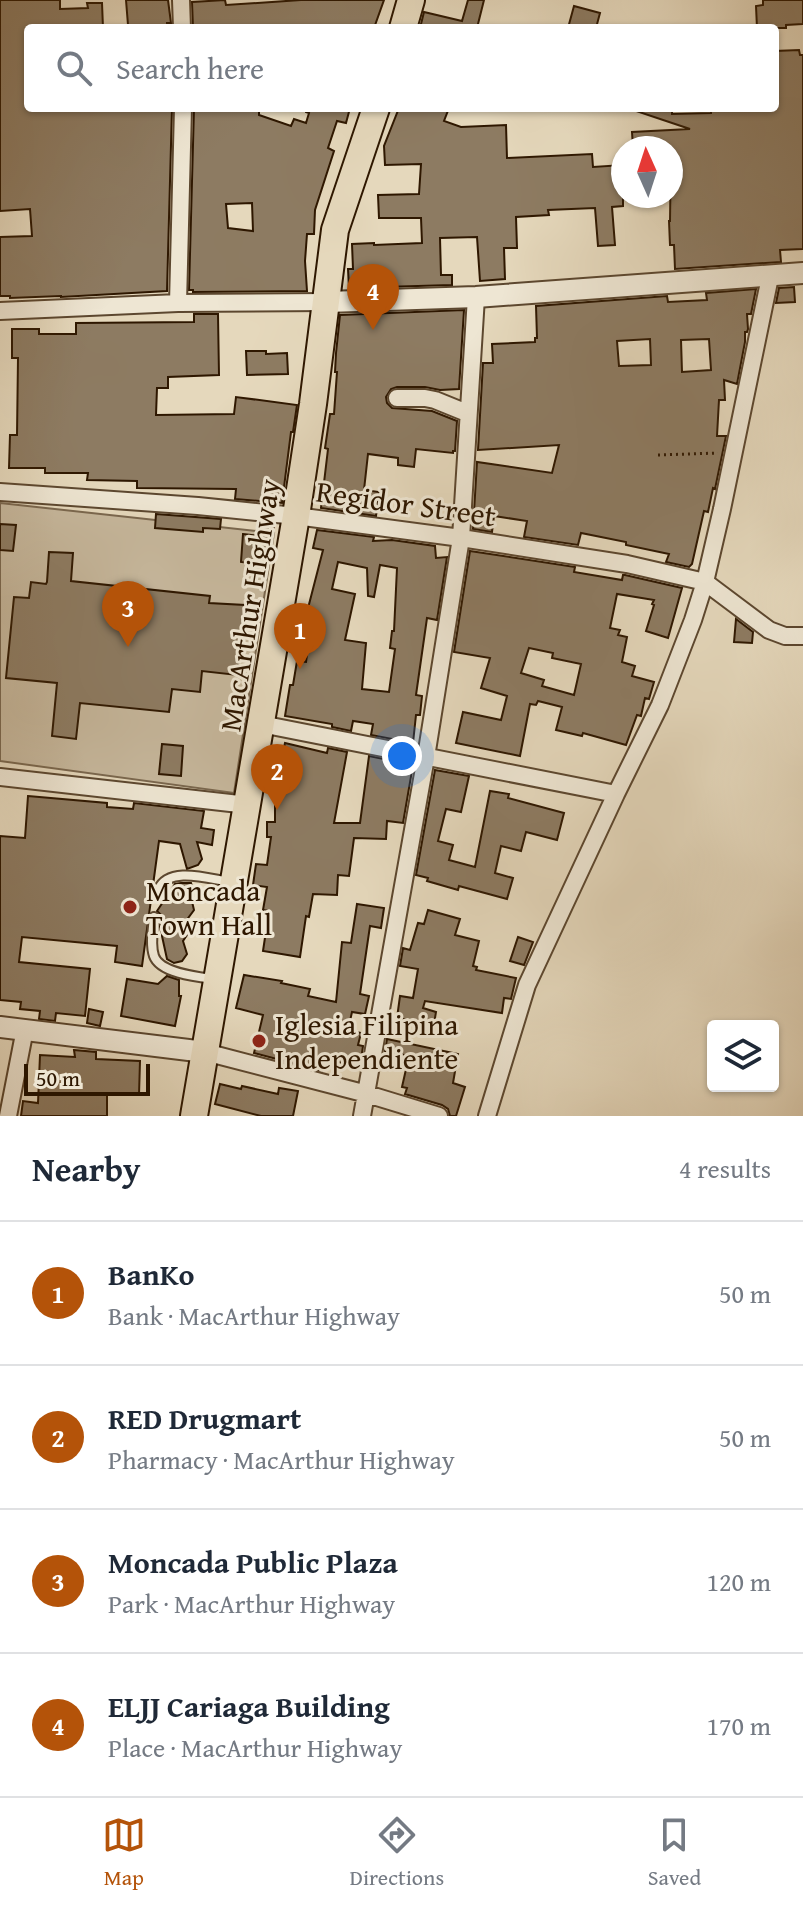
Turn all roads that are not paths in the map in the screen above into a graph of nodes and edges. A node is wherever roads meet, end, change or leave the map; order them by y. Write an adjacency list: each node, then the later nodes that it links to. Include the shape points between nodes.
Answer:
1 (181, 0): 3 (street)
2 (411, 0): 4 (highway)
3 (182, 24)
4 (404, 24)
5 (183, 112): 11 (street)
6 (375, 112): 10 (highway, MacArthur Highway, via 335,230)
7 (803, 273): 8 (street)
8 (770, 277): 9 (street); 18 (street)
9 (476, 297): 10 (street); 14 (street)
10 (327, 302): 11 (street); 16 (highway, MacArthur Highway)
11 (178, 303): 12 (street)
12 (0, 311)
13 (397, 398): 14 (street, via 435,400)
14 (467, 413): 17 (street)
15 (0, 492): 16 (street, Regidor Street)
16 (296, 516): 17 (street, Regidor Street); 20 (highway, MacArthur Highway)
17 (461, 538): 18 (street, Regidor Street); 21 (street)
18 (705, 582): 19 (street, via 777,634); 23 (street, via 660,705)
19 (803, 636)
20 (261, 724): 21 (street); 24 (highway, MacArthur Highway)
21 (426, 757): 23 (street); 32 (street)
22 (0, 777): 24 (street)
23 (616, 794): 37 (street, via 527,985)
24 (248, 805): 25 (highway, MacArthur Highway)
25 (235, 883): 26 (lane, via 185,876 162,882); 28 (highway, MacArthur Highway)
26 (158, 890)
27 (154, 917): 28 (lane, via 157,962)
28 (218, 980): 31 (highway, MacArthur Highway)
29 (0, 1027): 30 (street)
30 (25, 1029): 31 (street); 33 (street)
31 (205, 1052): 32 (street); 34 (highway, MacArthur Highway)
32 (367, 1094): 35 (street); 36 (street)
33 (8, 1116)
34 (194, 1116)
35 (362, 1116)
36 (439, 1116)
37 (487, 1116)

